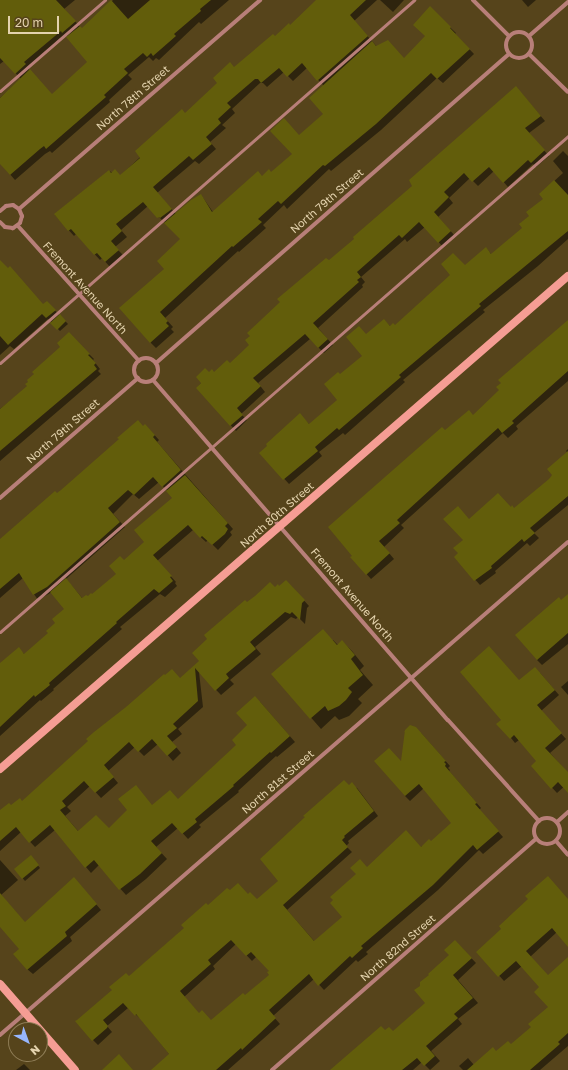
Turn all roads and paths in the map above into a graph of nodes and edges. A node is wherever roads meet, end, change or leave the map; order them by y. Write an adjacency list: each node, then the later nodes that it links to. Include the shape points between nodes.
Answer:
1 (105, 0): 10 (lane)
2 (260, 0): 14 (street, North 78th Street)
3 (414, 0): 18 (lane)
4 (473, 0): 6 (street)
5 (568, 2): 7 (street)
6 (509, 36): 7 (street, via 518,31); 8 (street, via 506,46)
7 (529, 36): 9 (street, via 532,44)
8 (509, 54): 9 (street, via 519,58); 21 (street, North 79th Street)
9 (529, 54): 11 (street)
10 (0, 91)
11 (568, 92)
12 (568, 136): 24 (lane)
13 (1, 208): 14 (street, via 10,205)
14 (19, 209): 16 (street, via 22,219)
15 (1, 224): 16 (street, via 9,228)
16 (18, 226): 18 (street, Fremont Avenue North)
17 (568, 276): 26 (street, North 80th Street)
18 (78, 294): 19 (street, Fremont Avenue North); 20 (lane)
19 (139, 361): 21 (street, via 148,358); 22 (street, via 134,369)
20 (0, 363)
21 (156, 363): 23 (street, via 158,372)
22 (138, 378): 23 (street, via 143,382); 25 (street, North 79th Street)
23 (153, 380): 24 (street, Fremont Avenue North)
24 (212, 448): 26 (street, Fremont Avenue North); 28 (lane)
25 (0, 498)
26 (280, 527): 29 (street, Fremont Avenue North); 30 (street, North 80th Street)
27 (568, 542): 29 (street, North 81st Street)
28 (0, 632)
29 (412, 678): 32 (street, Fremont Avenue North); 38 (street, North 81st Street)
30 (0, 768)
31 (568, 812): 33 (street)
32 (539, 821): 33 (street, via 546,818); 34 (street, via 534,828)
33 (556, 822): 35 (street, via 561,831)
34 (536, 839): 35 (street, via 546,844); 41 (street, North 82nd Street)
35 (556, 841): 36 (street)
36 (568, 855)
37 (0, 984): 38 (street)
38 (26, 1013): 39 (street, North 81st Street); 40 (street)
39 (0, 1035)
40 (75, 1070)
41 (272, 1070)

